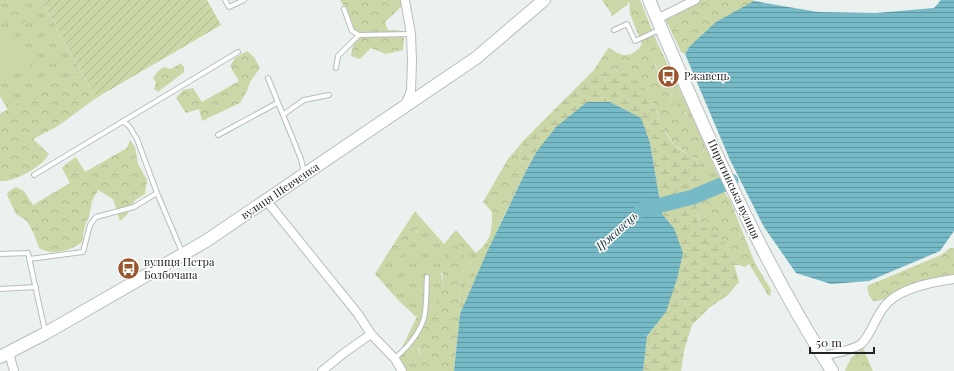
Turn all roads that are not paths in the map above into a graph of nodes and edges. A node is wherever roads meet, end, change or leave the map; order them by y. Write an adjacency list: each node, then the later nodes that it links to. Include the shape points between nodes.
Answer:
1 (225, 0): 2 (lane, via 229,7)
2 (244, 0)
3 (405, 0): 10 (street)
4 (544, 0): 17 (street, вулиця Шевченка, via 476,58)
5 (649, 0): 8 (street, Пирятинська вулиця)
6 (695, 0): 8 (street)
7 (344, 9): 11 (lane, via 352,31)
8 (659, 24): 9 (lane, via 635,41 627,24); 35 (street, Пирятинська вулиця, via 764,253)
9 (614, 30)
10 (411, 34): 11 (lane); 17 (street, via 411,91)
11 (359, 35): 13 (lane, via 338,56)
12 (238, 52): 19 (lane)
13 (336, 68)
14 (268, 78): 16 (lane)
15 (329, 95): 18 (lane, via 304,100)
16 (277, 102): 18 (lane); 20 (lane)
17 (404, 107): 22 (street, вулиця Шевченка)
18 (284, 114): 22 (lane, via 301,159)
19 (123, 121): 21 (lane); 23 (lane, via 137,139)
20 (218, 135)
21 (34, 175)
22 (304, 175): 24 (street, вулиця Шевченка)
23 (157, 193): 26 (lane); 27 (lane, via 134,206 96,217 90,225 83,252)
24 (266, 200): 26 (street, вулиця Шевченка); 33 (street, via 358,314)
25 (0, 254): 27 (lane, via 28,253)
26 (183, 255): 32 (street, вулиця Шевченка)
27 (29, 259): 30 (lane)
28 (427, 278): 36 (lane, via 424,318 415,338)
29 (954, 279): 35 (street, via 930,282 894,298 884,307 863,344 840,353)
30 (36, 287): 31 (lane); 32 (lane)
31 (0, 289)
32 (46, 333): 34 (street, вулиця Шевченка)
33 (371, 334): 36 (street); 38 (street)
34 (4, 355): 37 (street)
35 (823, 356): 40 (street, Пирятинська вулиця)
36 (394, 358): 39 (street)
37 (14, 371)
38 (322, 371)
39 (402, 371)
40 (832, 371)

